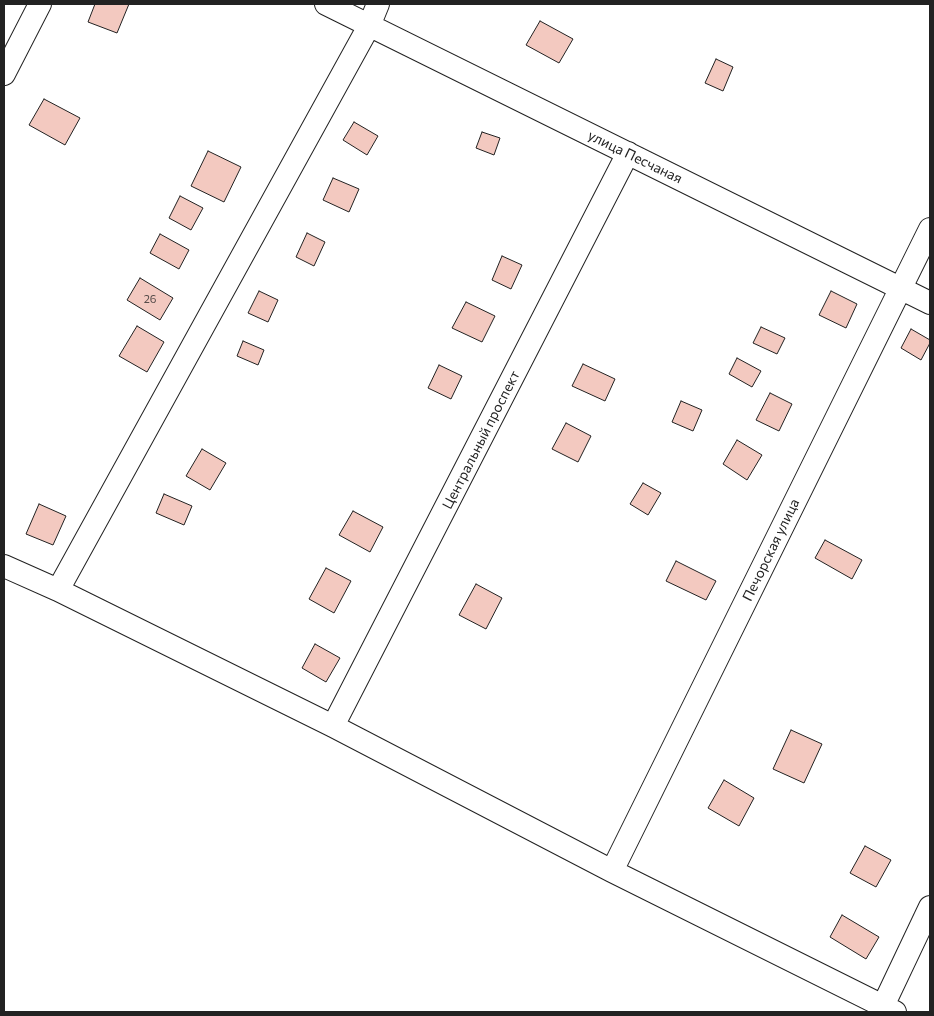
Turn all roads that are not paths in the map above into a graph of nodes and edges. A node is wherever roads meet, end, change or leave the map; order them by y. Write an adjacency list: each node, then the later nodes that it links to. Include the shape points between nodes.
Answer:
1 (40, 4): 5 (street)
2 (378, 4): 4 (street)
3 (333, 8): 4 (street, улица Песчаная)
4 (369, 26): 6 (street, улица Песчаная); 11 (street)
5 (4, 74)
6 (628, 154): 8 (street, улица Песчаная); 12 (street, Центральный проспект)
7 (930, 229): 8 (street, Печорская улица)
8 (900, 288): 9 (street, улица Песчаная); 13 (street, Печорская улица)
9 (930, 303)
10 (4, 566): 11 (street)
11 (58, 590): 12 (street)
12 (334, 726): 13 (street)
13 (612, 871): 15 (street)
14 (930, 907): 15 (street)
15 (889, 1009)

